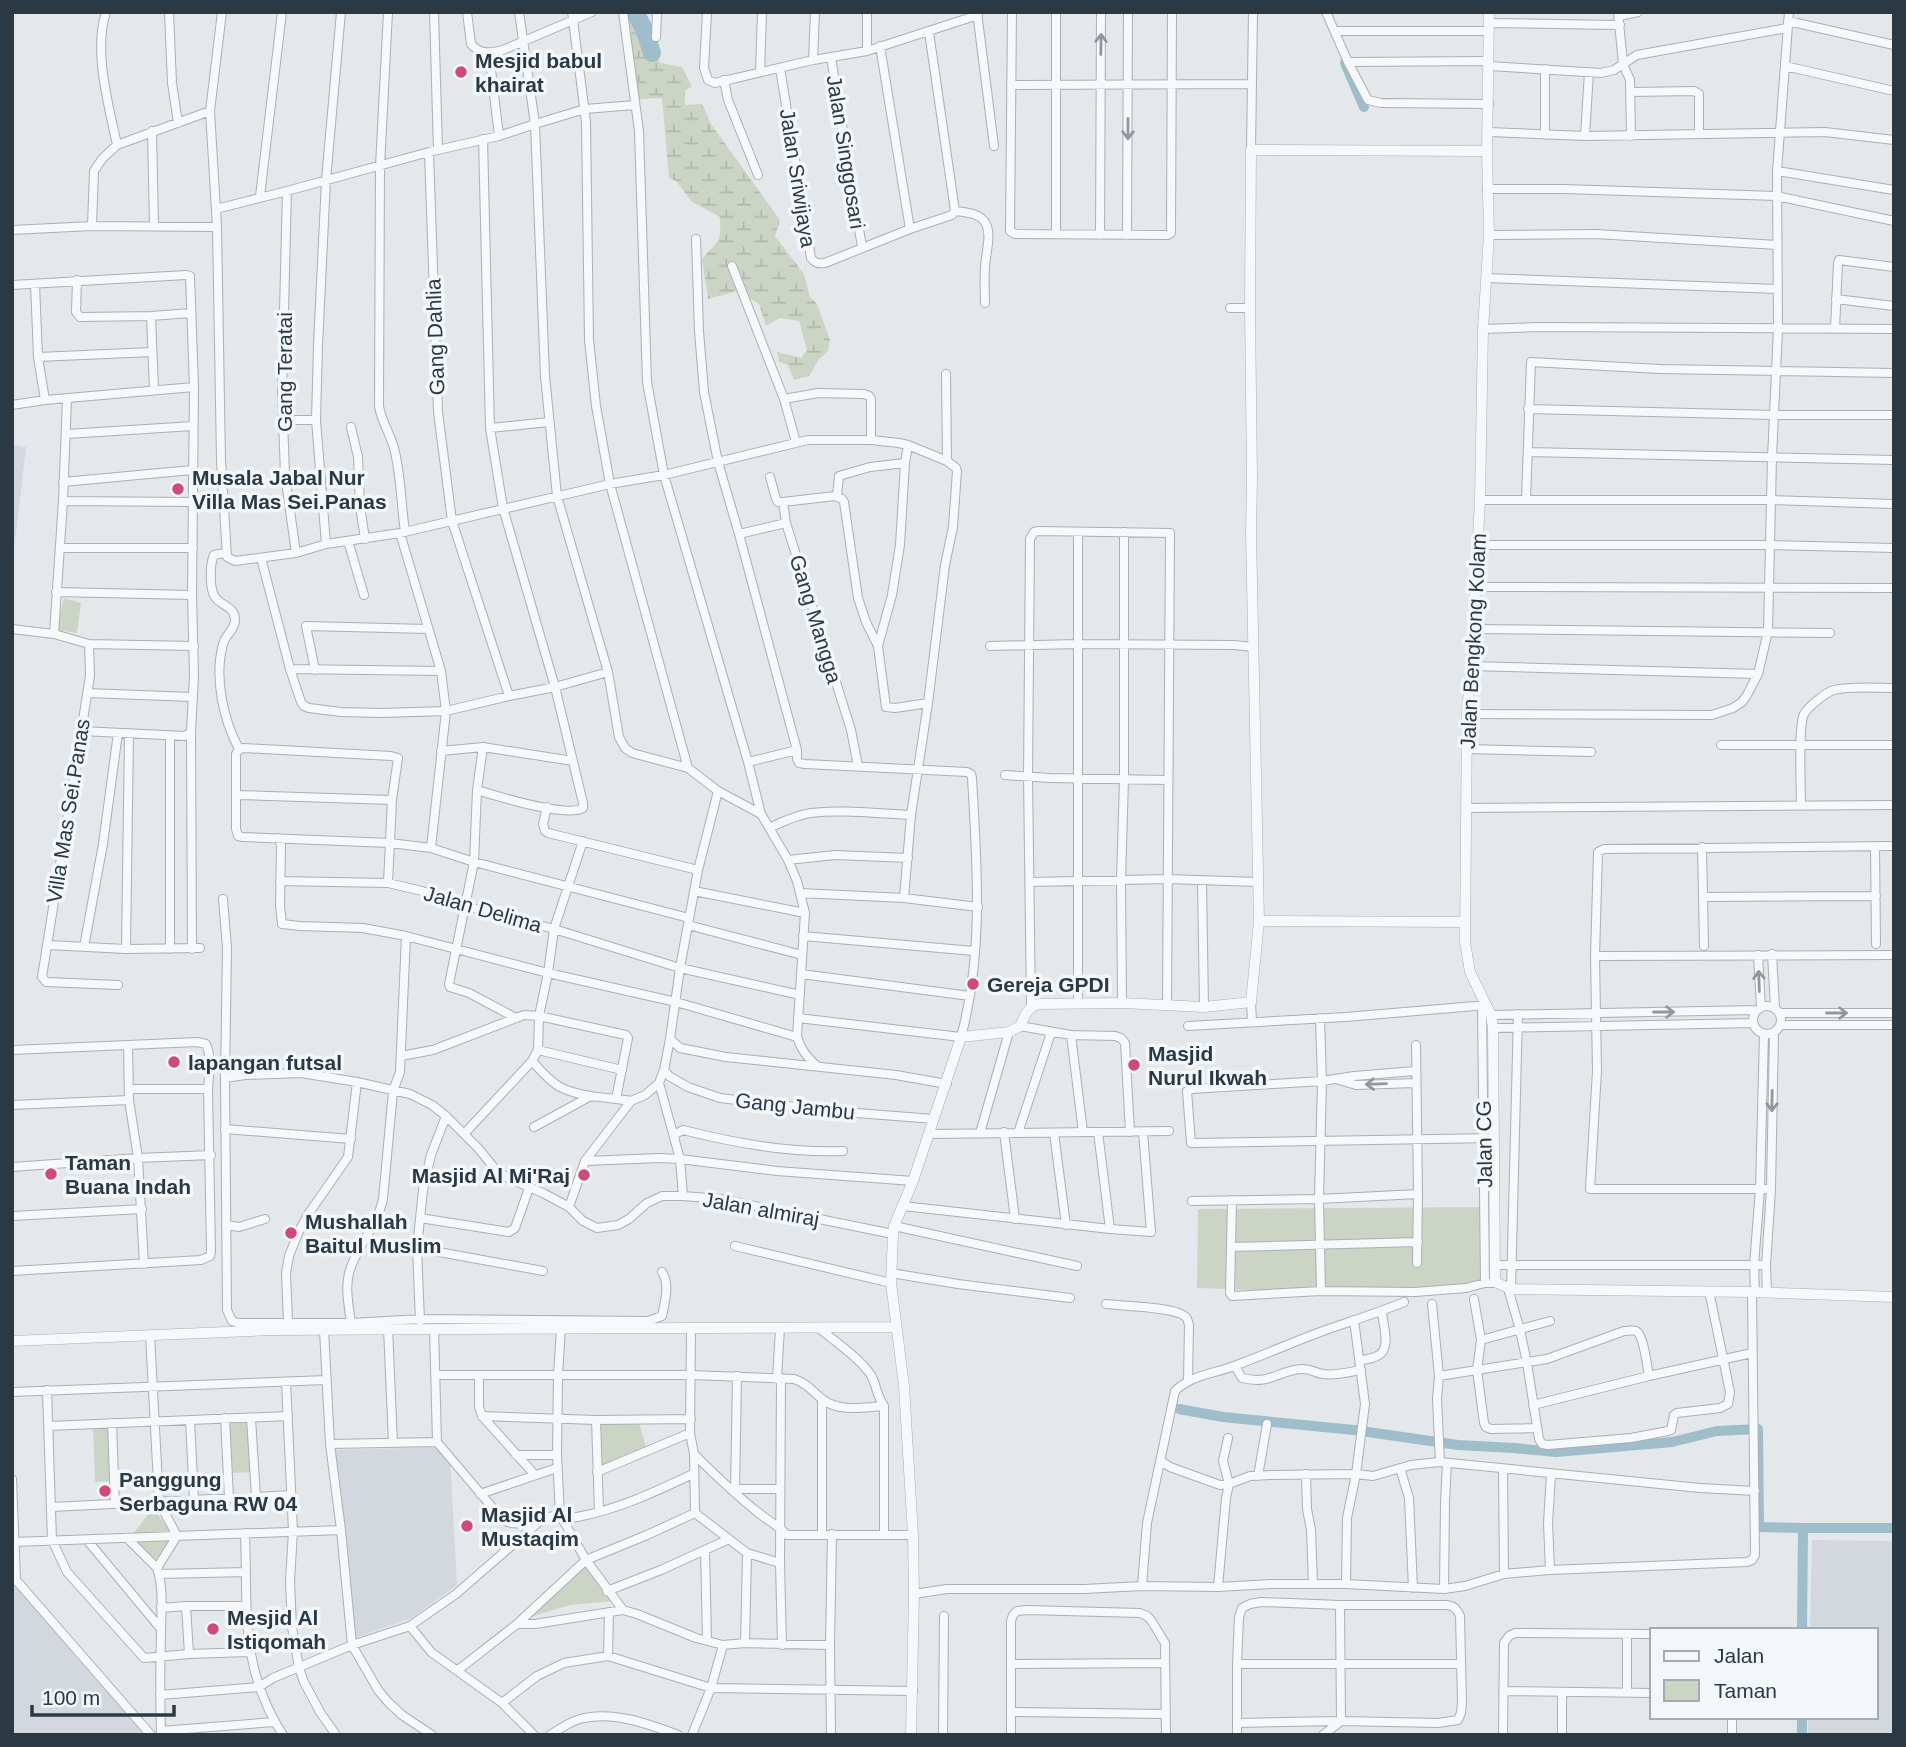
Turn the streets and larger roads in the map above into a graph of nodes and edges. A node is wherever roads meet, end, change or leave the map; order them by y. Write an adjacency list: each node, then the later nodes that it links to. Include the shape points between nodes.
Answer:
1 (106, 12): 73 (street, via 102,64)
2 (169, 12): 61 (street)
3 (222, 12): 60 (street)
4 (282, 12): 86 (street)
5 (341, 12): 81 (street)
6 (388, 12): 78 (street)
7 (434, 12): 76 (street, Gang Dahlia)
8 (467, 12): 37 (street, via 471,44)
9 (519, 12): 33 (street)
10 (592, 12): 26 (street)
11 (623, 12): 58 (street)
12 (657, 12): 32 (street)
13 (707, 12): 48 (street, via 704,68 711,82)
14 (762, 12): 46 (street)
15 (815, 12): 39 (street)
16 (867, 12): 36 (street)
17 (1012, 12): 53 (street)
18 (1056, 12): 51 (street)
19 (1101, 12): 49 (street, one-way to 19)
20 (1128, 12): 52 (street)
21 (1172, 12): 54 (street)
22 (1252, 12): 50 (street)
23 (1326, 12): 30 (street)
24 (1638, 12): 27 (street)
25 (978, 14): 31 (street); 74 (street)
26 (573, 17): 33 (street); 59 (street)
27 (1619, 18): 29 (street); 42 (street)
28 (1788, 20): 34 (street); 42 (street, via 1637,55); 43 (street)
29 (1489, 22): 30 (street); 41 (street, Jalan Bengkong Kolam)
30 (1335, 31): 40 (street)
31 (929, 32): 35 (street); 88 (street)
32 (656, 37)
33 (522, 42): 37 (street); 62 (street)
34 (1894, 44)
35 (880, 46): 36 (street); 93 (street)
36 (867, 51): 38 (street)
37 (489, 53): 68 (street)
38 (831, 57): 39 (street); 101 (street, Jalan Singgosari)
39 (813, 60): 44 (street)
40 (1349, 62): 41 (street); 57 (street, via 1372,102)
41 (1489, 63): 45 (street); 57 (street, Jalan Bengkong Kolam)
42 (1623, 64): 47 (street, via 1608,72); 56 (street)
43 (1786, 66): 55 (street); 65 (street)
44 (780, 68): 46 (street); 101 (street, Jalan Sriwijaya, via 811,258 825,263)
45 (1545, 69): 47 (street); 67 (street)
46 (760, 72): 48 (street)
47 (1589, 72): 69 (street)
48 (724, 80): 80 (street)
49 (1100, 83): 51 (street); 52 (street); 96 (street)
50 (1252, 83): 54 (street); 75 (street)
51 (1056, 84): 53 (street); 95 (street)
52 (1128, 84): 54 (street); 97 (street, one-way to 97)
53 (1011, 85): 95 (street, via 1010,231)
54 (1172, 85): 97 (street, via 1171,233)
55 (1894, 91)
56 (1631, 92): 66 (street, via 1699,94); 70 (street)
57 (1489, 104): 64 (street, Jalan Bengkong Kolam)
58 (635, 105): 59 (street); 151 (street, via 645,360)
59 (585, 109): 62 (street); 154 (street, via 589,340)
60 (210, 111): 61 (street); 87 (street)
61 (178, 123): 63 (street)
62 (535, 124): 68 (street); 136 (street)
63 (152, 131): 73 (street); 91 (street)
64 (1489, 132): 67 (street); 77 (street, Jalan Bengkong Kolam)
65 (1780, 132): 66 (street); 72 (street); 79 (street)
66 (1699, 134): 70 (street)
67 (1545, 135): 69 (street)
68 (499, 136): 71 (street)
69 (1585, 136): 70 (street)
70 (1631, 136)
71 (483, 139): 76 (street); 139 (street)
72 (1894, 140)
73 (117, 145): 90 (street, via 94,171)
74 (995, 146)
75 (1251, 150): 77 (street); 113 (street)
76 (434, 151): 78 (street); 165 (street, Gang Dahlia, via 438,412)
77 (1487, 151): 82 (street, Jalan Bengkong Kolam)
78 (380, 166): 81 (street); 167 (street, via 379,406 395,453)
79 (1777, 171): 83 (street); 85 (street)
80 (758, 175)
81 (326, 180): 84 (street); 135 (street)
82 (1488, 189): 85 (street); 98 (street, Jalan Bengkong Kolam)
83 (1894, 190)
84 (287, 191): 86 (street); 134 (street, Gang Teratai)
85 (1776, 196): 89 (street); 100 (street)
86 (260, 197): 87 (street)
87 (216, 209): 92 (street)
88 (955, 211): 93 (street, Jalan Sriwijaya); 110 (street, via 980,217 985,223)
89 (1894, 221)
90 (92, 226): 91 (street); 94 (street)
91 (153, 226): 92 (street)
92 (217, 227): 179 (street)
93 (910, 229): 101 (street, Jalan Sriwijaya)
94 (12, 230)
95 (1056, 234): 96 (street)
96 (1100, 235): 97 (street)
97 (1127, 235)
98 (1489, 235): 100 (street, via 1596,234); 104 (street, Jalan Bengkong Kolam)
99 (696, 239): 148 (street, via 704,392)
100 (1777, 245): 108 (street)
101 (862, 247)
102 (733, 266): 128 (street)
103 (1894, 267): 109 (street, via 1839,260)
104 (1486, 278): 108 (street); 116 (street, Jalan Bengkong Kolam)
105 (77, 281): 106 (street); 114 (street, via 188,275); 115 (street, via 79,317)
106 (35, 284): 107 (street); 121 (street)
107 (12, 285)
108 (1778, 289): 117 (street)
109 (1836, 299): 111 (street); 118 (street)
110 (985, 303)
111 (1894, 306)
112 (1230, 308): 113 (street)
113 (1250, 308): 202 (street)
114 (191, 313): 115 (street); 125 (street)
115 (151, 316): 120 (street)
116 (1483, 329): 117 (street); 158 (street, Jalan Bengkong Kolam)
117 (1778, 329): 118 (street); 122 (street)
118 (1835, 329): 119 (street)
119 (1894, 329)
120 (152, 352): 121 (street); 126 (street)
121 (38, 357): 129 (street)
122 (1776, 372): 123 (street); 131 (street, via 1531,362); 132 (street)
123 (1894, 373)
124 (946, 374): 147 (street)
125 (194, 387): 126 (street); 137 (street)
126 (154, 389): 127 (street)
127 (67, 399): 129 (street); 140 (street)
128 (784, 399): 141 (street, via 818,393 869,396); 142 (street)
129 (45, 400): 130 (street)
130 (12, 404)
131 (1528, 409): 132 (street); 144 (street)
132 (1774, 415): 133 (street); 145 (street)
133 (1894, 415)
134 (283, 420): 135 (street); 180 (street, Gang Teratai)
135 (316, 421): 173 (street)
136 (549, 422): 139 (street); 155 (street)
137 (193, 426): 140 (street); 150 (street)
138 (351, 427): 171 (street)
139 (490, 428): 164 (street)
140 (66, 434): 153 (street)
141 (871, 440): 142 (street); 143 (street)
142 (796, 442): 148 (street)
143 (908, 445): 147 (street); 149 (street)
144 (1528, 452): 145 (street); 157 (street)
145 (1772, 458): 146 (street); 159 (street)
146 (1894, 460)
147 (947, 461): 215 (street, via 957,471 953,527)
148 (718, 462): 151 (street); 170 (street)
149 (905, 463): 156 (street, via 839,476); 200 (street, via 900,545)
150 (192, 470): 153 (street); 161 (street)
151 (664, 475): 154 (street); 233 (street)
152 (770, 477): 162 (street, Gang Mangga, via 776,499)
153 (63, 482): 160 (street)
154 (610, 484): 155 (street); 235 (street)
155 (556, 496): 164 (street); 207 (street)
156 (838, 496): 162 (street); 200 (street, via 844,502 858,598)
157 (1526, 499): 158 (street); 159 (street)
158 (1480, 500): 174 (street, Jalan Bengkong Kolam)
159 (1772, 500): 163 (street); 175 (street)
160 (63, 501): 161 (street); 176 (street)
161 (193, 502): 177 (street)
162 (783, 502): 166 (street, Gang Mangga)
163 (1894, 504)
164 (503, 508): 165 (street); 210 (street)
165 (452, 522): 167 (street); 213 (street, Gang Dahlia)
166 (786, 523): 170 (street); 234 (street, Gang Mangga, via 851,730)
167 (402, 532): 171 (street); 189 (street)
168 (1078, 532): 169 (street); 195 (street, via 1031,535); 196 (street)
169 (1124, 532): 197 (street); 198 (street, via 1170,533)
170 (739, 534): 229 (street)
171 (365, 539): 172 (street)
172 (348, 541): 173 (street); 187 (street)
173 (326, 544): 180 (street)
174 (1477, 545): 175 (street); 182 (street, Jalan Bengkong Kolam)
175 (1771, 545): 178 (street); 184 (street)
176 (60, 548): 177 (street); 185 (street)
177 (192, 548): 186 (street)
178 (1894, 548)
179 (225, 553): 181 (street, via 235,561); 227 (street, via 214,555 210,569 216,598 232,609 235,619 223,642 218,678)
180 (296, 553): 181 (street)
181 (261, 558): 204 (street)
182 (1475, 587): 184 (street); 190 (street, Jalan Bengkong Kolam)
183 (1894, 588): 184 (street)
184 (1769, 589): 191 (street)
185 (56, 592): 186 (street); 193 (street)
186 (192, 595): 199 (street)
187 (364, 595)
188 (12, 629): 193 (street)
189 (428, 629): 205 (street, via 306,626); 206 (street)
190 (1472, 629): 191 (street); 203 (street, Jalan Bengkong Kolam)
191 (1768, 631): 192 (street); 208 (street)
192 (1830, 633)
193 (54, 634): 194 (street)
194 (89, 644): 199 (street); 212 (street, Villa Mas Sei.Panas)
195 (1029, 645): 196 (street); 201 (street); 238 (street)
196 (1077, 645): 197 (street); 239 (street)
197 (1123, 645): 198 (street); 240 (street)
198 (1169, 645): 202 (street); 241 (street)
199 (194, 646): 214 (street)
200 (878, 646): 215 (street, via 886,707)
201 (990, 646)
202 (1252, 647): 270 (street)
203 (1472, 666): 208 (street); 217 (street, Jalan Bengkong Kolam)
204 (290, 669): 205 (street); 216 (street, via 300,702 309,708 382,713)
205 (315, 670): 206 (street)
206 (441, 671): 216 (street)
207 (608, 672): 210 (street); 235 (street, via 625,748)
208 (1758, 674): 217 (street, via 1742,702 1712,715)
209 (1894, 682): 211 (street)
210 (555, 687): 213 (street); 232 (street)
211 (1889, 688): 224 (street, via 1836,690 1825,695 1805,712)
212 (87, 693): 214 (street); 218 (street, Villa Mas Sei.Panas)
213 (509, 696): 216 (street)
214 (193, 697): 219 (street)
215 (928, 703): 236 (street)
216 (446, 710): 230 (street)
217 (1467, 714): 228 (street, Jalan Bengkong Kolam)
218 (81, 731): 220 (street); 289 (street, Villa Mas Sei.Panas)
219 (191, 732): 222 (street); 294 (street, via 196,949)
220 (118, 733): 221 (street); 291 (street)
221 (129, 733): 222 (street); 292 (street)
222 (170, 736): 294 (street)
223 (1721, 745): 224 (street)
224 (1801, 745): 225 (street); 246 (street)
225 (1894, 745)
226 (483, 747): 230 (street); 232 (street); 242 (street)
227 (239, 749): 244 (street); 245 (street, via 398,758)
228 (1467, 749): 231 (street); 249 (street, Jalan Bengkong Kolam)
229 (797, 750): 233 (street); 234 (street, via 799,763)
230 (441, 751): 259 (street)
231 (1591, 752)
232 (573, 761): 248 (street, via 583,808)
233 (748, 762): 250 (street)
234 (858, 766): 236 (street)
235 (688, 768): 243 (street)
236 (917, 770): 251 (street); 280 (street, via 971,774)
237 (1005, 775): 238 (street)
238 (1028, 777): 239 (street); 268 (street)
239 (1077, 779): 240 (street); 269 (street)
240 (1124, 780): 241 (street); 265 (street)
241 (1168, 780): 264 (street)
242 (477, 790): 248 (street); 262 (street)
243 (718, 791): 250 (street); 263 (street)
244 (237, 795): 245 (street); 253 (street, via 238,836)
245 (392, 800): 255 (street)
246 (1801, 806): 247 (street); 249 (street)
247 (1894, 806)
248 (547, 807): 254 (street, via 544,831)
249 (1466, 808): 284 (street, Jalan Bengkong Kolam)
250 (761, 814): 252 (street)
251 (911, 815): 252 (street, via 829,812 792,818); 260 (street)
252 (769, 828): 261 (street)
253 (279, 838): 255 (street); 266 (street)
254 (583, 841): 263 (street); 272 (street)
255 (390, 843): 259 (street); 271 (street)
256 (1875, 846): 257 (street); 258 (street); 275 (street)
257 (1894, 846)
258 (1703, 847): 276 (street); 300 (street, via 1598,852)
259 (431, 848): 262 (street)
260 (908, 858): 261 (street, via 835,855); 277 (street)
261 (788, 860): 274 (street)
262 (474, 862): 272 (street); 279 (street)
263 (698, 870): 273 (street)
264 (1168, 879): 265 (street); 267 (street); 312 (street)
265 (1121, 880): 269 (street); 310 (street)
266 (281, 881): 271 (street, Jalan Delima); 286 (street, via 282,924 363,928)
267 (1202, 881): 270 (street); 313 (street)
268 (1030, 882): 269 (street); 311 (street)
269 (1078, 882): 308 (street)
270 (1258, 882): 282 (street)
271 (387, 883): 279 (street, Jalan Delima)
272 (569, 887): 283 (street); 285 (street)
273 (694, 891): 281 (street); 283 (street)
274 (800, 893): 277 (street); 281 (street)
275 (1876, 896): 276 (street); 288 (street)
276 (1703, 897): 290 (street)
277 (904, 898): 280 (street)
278 (223, 899): 351 (street)
279 (465, 906): 285 (street, Jalan Delima); 293 (street)
280 (978, 907): 295 (street)
281 (805, 913): 287 (street)
282 (1259, 921): 284 (street); 309 (street)
283 (689, 922): 296 (street); 301 (street)
284 (1465, 922): 314 (street, Jalan Bengkong Kolam, via 1470,972)
285 (554, 929): 301 (street, Jalan Delima); 302 (street)
286 (406, 936): 293 (street); 345 (street)
287 (803, 936): 295 (street); 296 (street)
288 (1876, 944)
289 (48, 945): 291 (street); 304 (street, Villa Mas Sei.Panas, via 44,981)
290 (1704, 946)
291 (84, 947): 292 (street)
292 (126, 949): 294 (street)
293 (457, 949): 302 (street); 321 (street, via 450,987)
294 (170, 950)
295 (974, 951): 306 (street)
296 (802, 954): 303 (street)
297 (1772, 954): 298 (street); 299 (street); 316 (street)
298 (1758, 955): 300 (street); 315 (street, one-way to 298)
299 (1894, 955)
300 (1595, 956): 317 (street)
301 (680, 968): 305 (street, Jalan Delima); 307 (street)
302 (548, 973): 307 (street); 320 (street)
303 (801, 974): 305 (street); 306 (street)
304 (118, 985)
305 (800, 995): 322 (street)
306 (970, 996): 339 (street)
307 (676, 1002): 338 (street); 340 (street)
308 (1078, 1002): 310 (street); 311 (street)
309 (1251, 1002): 313 (street); 324 (street)
310 (1122, 1003): 312 (street)
311 (1031, 1005): 328 (street)
312 (1167, 1006): 313 (street)
313 (1204, 1007)
314 (1487, 1008): 319 (street); 323 (street); 332 (street, Jalan Bengkong Kolam); 381 (street, Jalan CG)
315 (1759, 1008): 316 (street, via 1765,1005); 317 (street, one-way to 315); 325 (street)
316 (1777, 1010): 318 (street, one-way to 318); 326 (street)
317 (1596, 1013): 319 (street); 330 (street)
318 (1894, 1013)
319 (1518, 1014): 331 (street)
320 (539, 1016): 321 (street); 344 (street); 349 (street, via 626,1035)
321 (516, 1018): 345 (street, via 433,1050)
322 (798, 1018): 338 (street); 339 (street)
323 (1320, 1018): 324 (street); 353 (street)
324 (1252, 1022): 329 (street)
325 (1753, 1023): 330 (street); 336 (street)
326 (1781, 1025): 327 (street); 335 (street)
327 (1894, 1025)
328 (1020, 1026): 333 (street); 334 (street)
329 (1188, 1026)
330 (1596, 1026): 331 (street); 394 (street, via 1590,1189)
331 (1518, 1027): 332 (street); 423 (street)
332 (1493, 1028): 381 (street, Jalan Bengkong Kolam)
333 (1009, 1032): 339 (street); 376 (street)
334 (1051, 1033): 337 (street); 377 (street)
335 (1774, 1033): 336 (street); 395 (street, one-way to 395)
336 (1763, 1034): 394 (street)
337 (1070, 1035): 372 (street); 374 (street, via 1115,1036 1125,1043)
338 (797, 1037): 347 (street, via 806,1057)
339 (961, 1037): 357 (street)
340 (670, 1039): 347 (street, via 680,1048 726,1057); 348 (street)
341 (1416, 1045): 350 (street)
342 (128, 1046): 343 (street); 358 (street); 359 (street, via 206,1044)
343 (12, 1050)
344 (538, 1050): 346 (street); 349 (street)
345 (401, 1056): 360 (street)
346 (531, 1061): 361 (street, via 560,1087); 379 (street)
347 (817, 1066): 357 (street)
348 (664, 1069): 355 (street); 367 (street, Gang Jambu, via 688,1087 720,1098)
349 (621, 1070): 362 (street)
350 (1415, 1071): 352 (street); 356 (street)
351 (225, 1079): 354 (street, Jalan almiraj, via 301,1073); 369 (street)
352 (1336, 1079): 353 (street); 356 (street, one-way to 352, via 1356,1085)
353 (1322, 1081): 384 (street); 384 (street, via 1187,1091 1191,1143)
354 (356, 1082): 360 (street, Jalan almiraj); 382 (street)
355 (659, 1083): 364 (street); 383 (street)
356 (1416, 1083): 385 (street)
357 (947, 1084): 367 (street)
358 (129, 1089): 359 (street); 363 (street)
359 (208, 1089): 387 (street)
360 (393, 1091): 366 (street, Jalan almiraj, via 410,1094); 446 (street, via 383,1199 380,1214 348,1274)
361 (589, 1097): 362 (street); 368 (street)
362 (616, 1099): 364 (street)
363 (130, 1100): 365 (street); 388 (street)
364 (631, 1101): 390 (street)
365 (12, 1105)
366 (446, 1116): 379 (street, Jalan almiraj); 405 (street, via 431,1155)
367 (934, 1119): 380 (street)
368 (534, 1127)
369 (225, 1129): 382 (street); 408 (street)
370 (1169, 1131): 375 (street)
371 (1004, 1132): 376 (street); 377 (street); 407 (street)
372 (1083, 1132): 373 (street); 378 (street)
373 (1098, 1132): 374 (street); 410 (street)
374 (1130, 1132): 375 (street)
375 (1143, 1132): 410 (street, via 1152,1230)
376 (980, 1133): 380 (street)
377 (1018, 1133): 378 (street)
378 (1054, 1133): 409 (street)
379 (464, 1134): 393 (street, Jalan almiraj, via 496,1170)
380 (929, 1134): 392 (street)
381 (1489, 1138): 385 (street); 419 (street, Jalan Bengkong Kolam); 428 (street, Jalan CG)
382 (351, 1139): 443 (street, via 348,1157 309,1213 289,1256)
383 (675, 1139): 386 (street, via 683,1130 787,1150); 389 (street)
384 (1321, 1140): 385 (street); 398 (street)
385 (1418, 1140): 396 (street)
386 (843, 1151)
387 (211, 1155): 388 (street); 417 (street, via 210,1256)
388 (138, 1158): 391 (street); 403 (street)
389 (680, 1159): 390 (street); 392 (street); 397 (street)
390 (585, 1161): 402 (street)
391 (12, 1167)
392 (913, 1181): 401 (street)
393 (529, 1188): 402 (street, Jalan almiraj); 405 (street, via 515,1228 509,1232)
394 (1760, 1189): 395 (street); 420 (street)
395 (1771, 1189): 421 (street)
396 (1418, 1194): 398 (street); 412 (street)
397 (683, 1196): 402 (street, Jalan almiraj, via 662,1196 607,1228 588,1224); 411 (street, Jalan almiraj)
398 (1319, 1199): 399 (street); 413 (street)
399 (1232, 1200): 400 (street); 415 (street)
400 (1192, 1201)
401 (903, 1206): 407 (street); 411 (street)
402 (569, 1207)
403 (142, 1209): 404 (street); 417 (street)
404 (12, 1216)
405 (420, 1218): 416 (street)
406 (265, 1219): 408 (street, via 239,1227)
407 (1015, 1219): 409 (street)
408 (226, 1225): 443 (street, via 227,1310 232,1321)
409 (1066, 1225): 410 (street)
410 (1110, 1229)
411 (893, 1230): 422 (street, Jalan almiraj); 427 (street)
412 (1418, 1242): 413 (street); 418 (street)
413 (1321, 1245): 415 (street); 431 (street)
414 (735, 1246): 427 (street)
415 (1231, 1247): 431 (street, via 1231,1296)
416 (417, 1248): 425 (street); 445 (street)
417 (144, 1264): 424 (street)
418 (1418, 1264)
419 (1494, 1265): 423 (street); 429 (street, Jalan Bengkong Kolam)
420 (1754, 1265): 421 (street); 423 (street); 433 (street)
421 (1766, 1265): 434 (street)
422 (1077, 1266)
423 (1511, 1266): 430 (street)
424 (12, 1271)
425 (543, 1271)
426 (662, 1272): 445 (street, via 666,1279 662,1316 648,1321)
427 (891, 1278): 436 (street); 447 (street)
428 (1485, 1283): 429 (street); 431 (street, via 1415,1292)
429 (1497, 1283): 430 (street)
430 (1509, 1288): 432 (street); 456 (street)
431 (1321, 1291)
432 (1709, 1291): 433 (street); 461 (street)
433 (1753, 1292): 434 (street); 460 (street)
434 (1767, 1293): 435 (street)
435 (1894, 1297)
436 (1070, 1298)
437 (1475, 1299): 458 (street)
438 (1404, 1301): 441 (street)
439 (1106, 1304): 476 (street, via 1167,1310 1187,1318)
440 (1432, 1304): 472 (street)
441 (1382, 1312): 442 (street); 462 (street, via 1383,1353)
442 (1354, 1320): 462 (street); 464 (street)
443 (288, 1321): 446 (street); 454 (street)
444 (1550, 1321): 456 (street)
445 (420, 1324): 446 (street); 448 (street); 449 (street)
446 (347, 1326): 448 (street); 455 (street)
447 (896, 1327): 453 (street); 540 (street)
448 (388, 1328): 500 (street)
449 (434, 1328): 450 (street); 467 (street)
450 (561, 1328): 452 (street); 470 (street)
451 (780, 1328): 452 (street); 453 (street); 474 (street)
452 (691, 1329): 469 (street)
453 (820, 1329): 483 (street, via 870,1375)
454 (274, 1330): 455 (street); 457 (street)
455 (324, 1330): 475 (street)
456 (1520, 1330): 458 (street); 463 (street)
457 (150, 1335): 459 (street); 478 (street)
458 (1481, 1340): 466 (street)
459 (12, 1341)
460 (1752, 1353): 461 (street); 521 (street)
461 (1724, 1359): 473 (street); 496 (street, via 1728,1404 1677,1413 1671,1430 1548,1445 1542,1444)
462 (1360, 1361): 465 (street)
463 (1527, 1363): 466 (street); 473 (street, via 1634,1330 1642,1339); 482 (street)
464 (1235, 1366): 465 (street, via 1242,1378 1258,1381 1300,1369 1323,1374); 476 (street)
465 (1362, 1370): 513 (street, via 1365,1404)
466 (1477, 1370): 472 (street); 496 (street, via 1486,1427)
467 (436, 1375): 468 (street); 499 (street)
468 (479, 1375): 470 (street); 485 (street)
469 (691, 1375): 470 (street); 471 (street); 488 (street)
470 (558, 1376): 490 (street)
471 (737, 1376): 474 (street); 520 (street)
472 (1439, 1376): 506 (street)
473 (1648, 1376): 482 (street)
474 (779, 1379): 481 (street, via 803,1382); 519 (street)
475 (326, 1380): 477 (street); 501 (street)
476 (1188, 1380): 505 (street, via 1172,1399)
477 (286, 1382): 478 (street); 484 (street)
478 (152, 1387): 479 (street); 492 (street)
479 (47, 1390): 480 (street); 495 (street)
480 (12, 1392)
481 (822, 1399): 483 (street, via 839,1407); 538 (street)
482 (1533, 1405): 496 (street)
483 (884, 1406): 539 (street)
484 (288, 1416): 487 (street); 523 (street)
485 (482, 1416): 490 (street); 504 (street)
486 (225, 1418): 487 (street); 489 (street); 525 (street)
487 (251, 1418): 524 (street)
488 (691, 1419): 491 (street); 497 (street)
489 (190, 1420): 492 (street); 526 (street)
490 (558, 1420): 491 (street); 502 (street)
491 (596, 1420): 510 (street)
492 (154, 1421): 493 (street); 527 (street)
493 (112, 1423): 495 (street); 528 (street)
494 (1267, 1424): 516 (street)
495 (48, 1426): 529 (street)
496 (1536, 1428)
497 (690, 1433): 503 (street); 510 (street)
498 (1227, 1438): 518 (street, via 1223,1461)
499 (437, 1442): 500 (street); 522 (street)
500 (393, 1443): 501 (street)
501 (330, 1444): 535 (street)
502 (557, 1454): 504 (street); 507 (street)
503 (694, 1454): 511 (street); 520 (street)
504 (516, 1455): 514 (street)
505 (1161, 1461): 518 (street, via 1212,1483); 557 (street, via 1147,1523)
506 (1443, 1463): 508 (street); 509 (street); 560 (street)
507 (557, 1468): 514 (street); 532 (street)
508 (1400, 1468): 513 (street, via 1373,1476); 559 (street, via 1409,1499)
509 (1503, 1469): 515 (street); 554 (street)
510 (597, 1472): 530 (street)
511 (693, 1474): 530 (street); 531 (street)
512 (1306, 1474): 513 (street); 516 (street); 555 (street)
513 (1356, 1474): 556 (street, via 1347,1518)
514 (535, 1475): 522 (street)
515 (1551, 1475): 521 (street); 551 (street)
516 (1258, 1476): 518 (street)
517 (12, 1479): 546 (street)
518 (1229, 1484): 558 (street)
519 (780, 1489): 520 (street); 534 (street)
520 (735, 1491): 534 (street)
521 (1755, 1491): 551 (street, via 1755,1555 1747,1562)
522 (480, 1494): 533 (street, via 503,1520)
523 (292, 1495): 524 (street); 536 (street)
524 (256, 1497): 525 (street)
525 (229, 1498): 526 (street)
526 (194, 1500): 527 (street)
527 (159, 1502): 528 (street); 541 (street)
528 (115, 1504): 529 (street)
529 (52, 1507): 544 (street)
530 (598, 1511): 532 (street)
531 (695, 1513): 543 (street); 549 (street)
532 (560, 1515): 533 (street); 549 (street)
533 (540, 1521): 571 (street, via 456,1594)
534 (780, 1527): 538 (street, via 787,1535); 550 (street)
535 (341, 1530): 536 (street); 577 (street)
536 (293, 1531): 537 (street); 590 (street, via 292,1627)
537 (245, 1533): 541 (street); 553 (street)
538 (827, 1534): 539 (street); 580 (street)
539 (884, 1534): 540 (street)
540 (913, 1535): 562 (street)
541 (177, 1536): 542 (street); 552 (street)
542 (127, 1538): 545 (street); 552 (street)
543 (729, 1539): 547 (street); 548 (street)
544 (52, 1540): 545 (street); 546 (street); 583 (street, via 67,1572 140,1655)
545 (87, 1540): 572 (street)
546 (14, 1542): 608 (street, via 18,1583)
547 (705, 1550): 561 (street); 575 (street)
548 (747, 1553): 550 (street); 576 (street)
549 (586, 1560): 561 (street); 570 (street)
550 (780, 1563): 579 (street)
551 (1550, 1570): 554 (street)
552 (158, 1571): 553 (street); 566 (street)
553 (246, 1572): 565 (street)
554 (1504, 1574): 560 (street)
555 (1313, 1584): 556 (street); 558 (street)
556 (1346, 1584): 559 (street)
557 (1142, 1586): 558 (street); 562 (street, via 947,1589)
558 (1218, 1587)
559 (1413, 1588): 560 (street)
560 (1444, 1589)
561 (607, 1591): 567 (street)
562 (914, 1594): 595 (street)
563 (1340, 1605): 587 (street, via 1261,1602 1242,1608); 588 (street); 589 (street, via 1453,1606 1460,1616)
564 (186, 1606): 565 (street); 566 (street); 582 (street)
565 (246, 1606): 581 (street)
566 (161, 1608): 572 (street)
567 (623, 1611): 568 (street); 575 (street)
568 (609, 1612): 570 (street); 584 (street)
569 (944, 1616): 618 (street)
570 (517, 1624): 591 (street)
571 (410, 1626): 577 (street); 591 (street, via 431,1652)
572 (161, 1629): 583 (street)
573 (1627, 1634): 574 (street); 596 (street, via 1515,1633 1504,1643); 598 (street)
574 (1650, 1634)
575 (707, 1640): 578 (street)
576 (745, 1643): 578 (street); 579 (street)
577 (352, 1645): 590 (street); 611 (street, via 388,1702)
578 (723, 1645): 593 (street)
579 (782, 1645): 580 (street)
580 (830, 1645): 594 (street)
581 (249, 1652): 582 (street); 592 (street)
582 (189, 1654): 583 (street)
583 (160, 1656): 600 (street)
584 (608, 1656): 593 (street); 601 (street, via 564,1663 537,1676)
585 (1165, 1663): 586 (street); 586 (street, via 1165,1643 1147,1616 1043,1610 1013,1615); 603 (street)
586 (1011, 1664): 602 (street)
587 (1237, 1664): 588 (street); 606 (street)
588 (1340, 1664): 589 (street); 604 (street)
589 (1461, 1664): 604 (street, via 1458,1720)
590 (299, 1668): 592 (street); 610 (street)
591 (458, 1670): 601 (street)
592 (259, 1687): 600 (street); 605 (street)
593 (711, 1688): 594 (street); 615 (street)
594 (831, 1690): 595 (street); 616 (street)
595 (913, 1691): 617 (street)
596 (1504, 1691): 597 (street); 623 (street)
597 (1562, 1692): 598 (street); 624 (street)
598 (1627, 1692): 599 (street)
599 (1650, 1693)
600 (160, 1695): 607 (street)
601 (502, 1703): 612 (street)
602 (1012, 1712): 603 (street); 619 (street)
603 (1166, 1714): 620 (street)
604 (1341, 1721): 606 (street); 622 (street)
605 (274, 1723): 607 (street); 609 (street)
606 (1237, 1723): 621 (street)
607 (161, 1733)
608 (150, 1735)
609 (283, 1735)
610 (337, 1735)
611 (432, 1735)
612 (534, 1735)
613 (550, 1735): 614 (street, via 579,1719 602,1717 635,1720)
614 (678, 1735)
615 (692, 1735)
616 (831, 1735)
617 (911, 1735)
618 (943, 1735)
619 (1011, 1735)
620 (1166, 1735)
621 (1237, 1735)
622 (1323, 1735)
623 (1503, 1735)
624 (1562, 1735)

